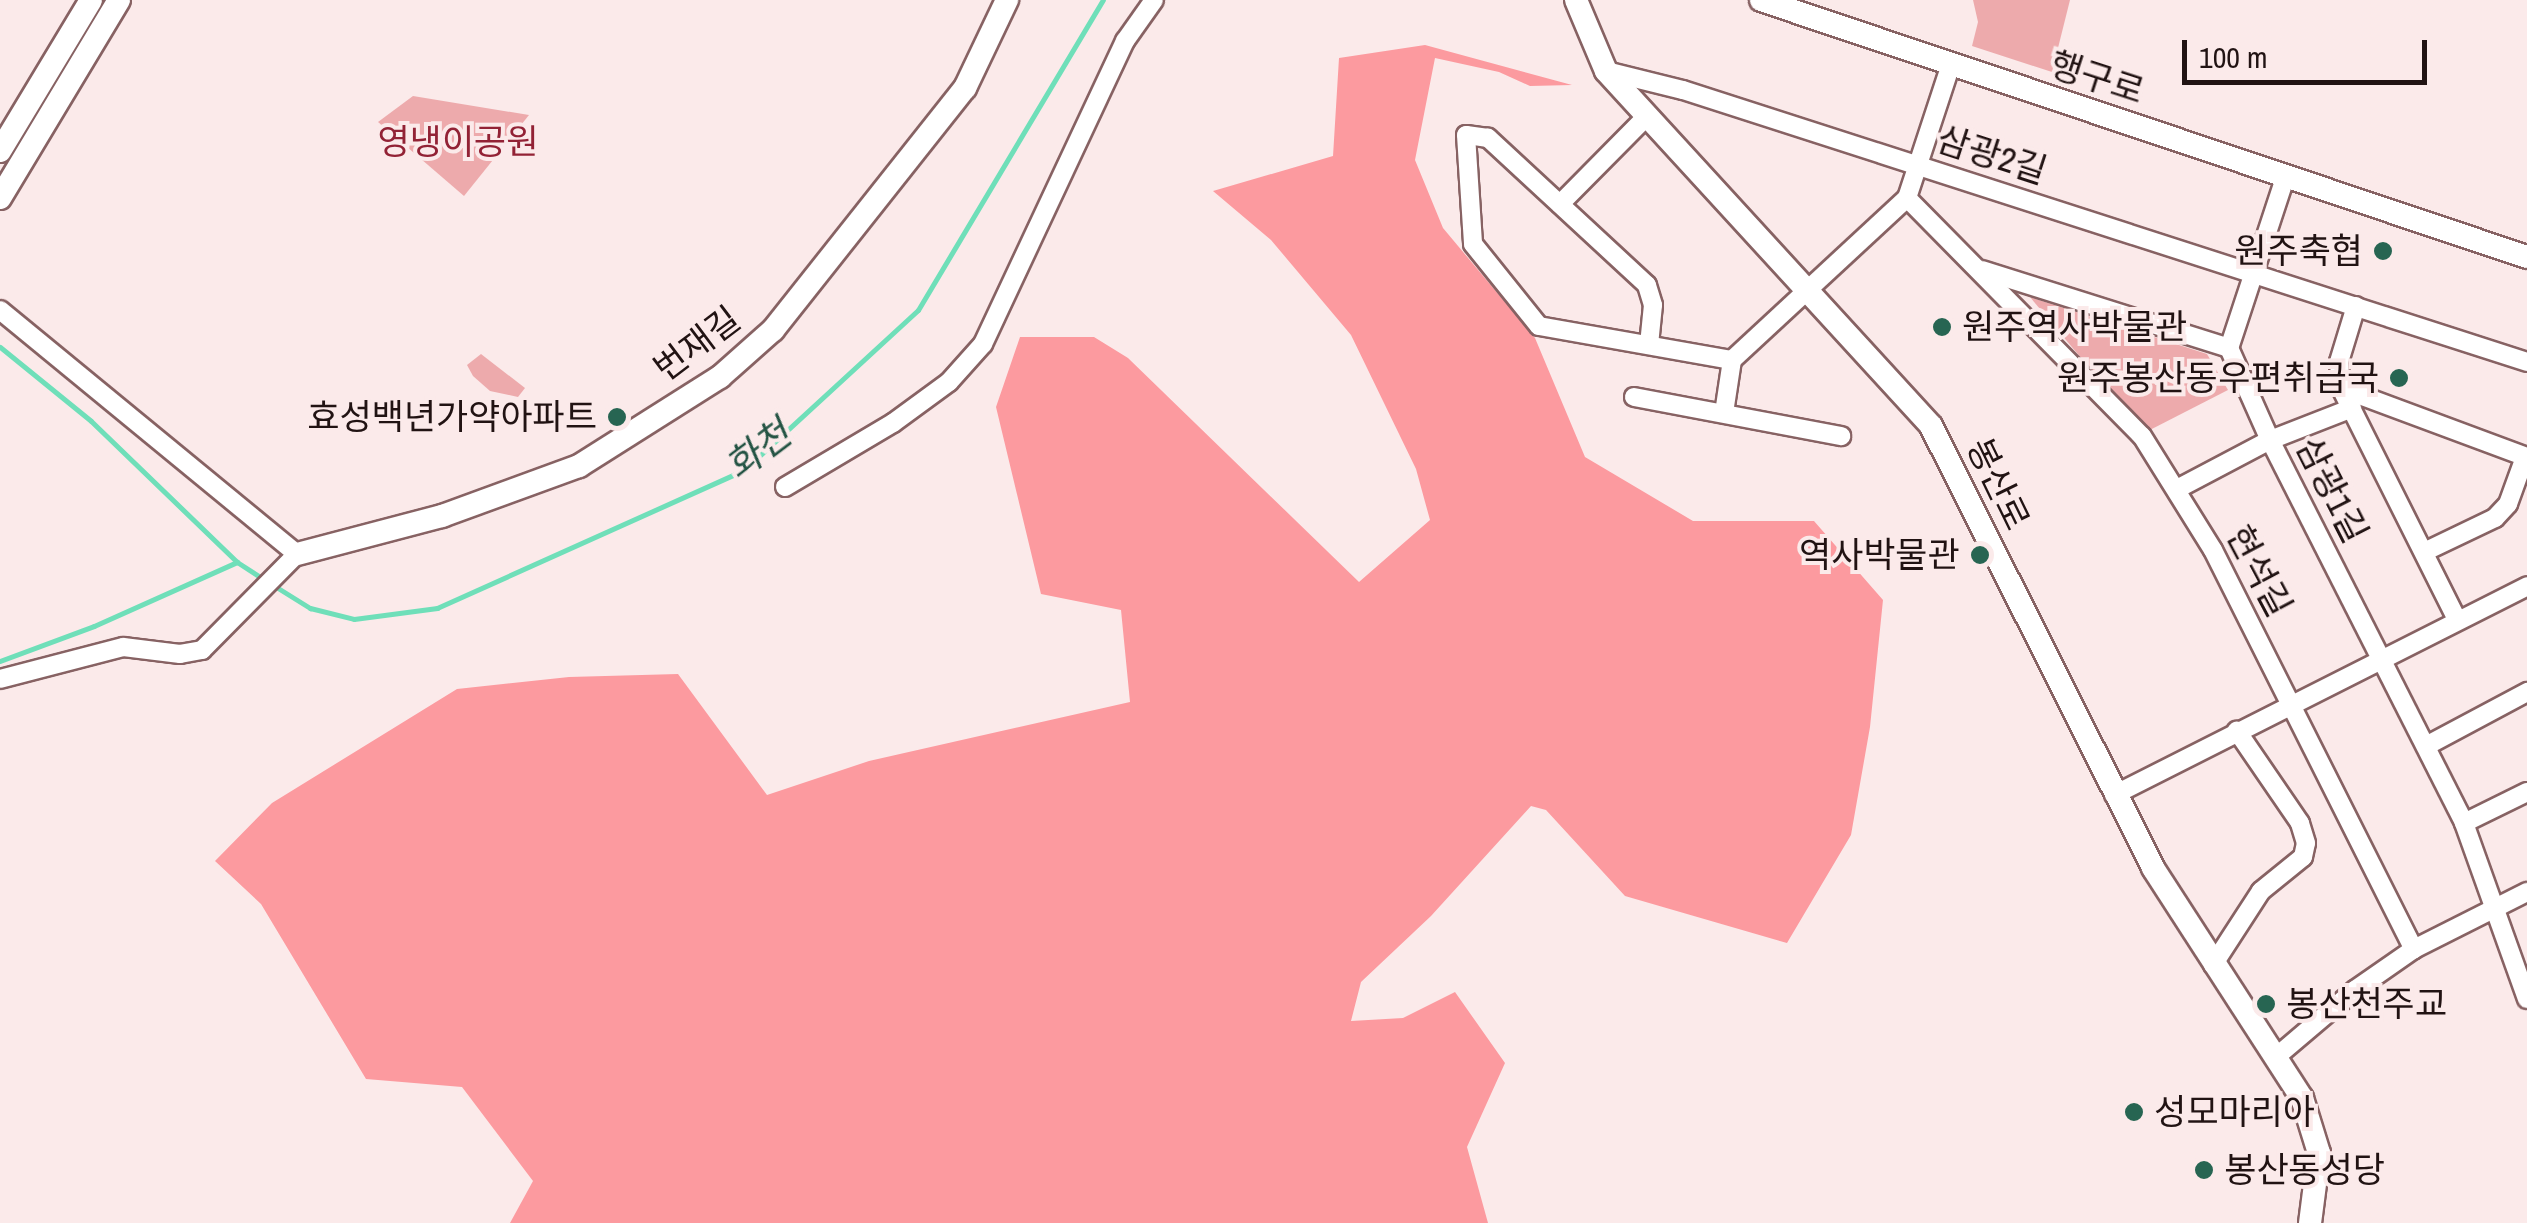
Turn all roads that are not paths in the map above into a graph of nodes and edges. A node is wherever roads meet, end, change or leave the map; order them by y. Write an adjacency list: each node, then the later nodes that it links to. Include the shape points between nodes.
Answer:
1 (91, 0): 10 (street)
2 (119, 0): 13 (street)
3 (1007, 0): 36 (street, 번재길, via 965,88 794,306 720,377 579,466 442,516)
4 (1154, 0): 33 (street, via 1125,41 983,344 949,382 907,413)
5 (1576, 0): 8 (street, 봉산로)
6 (1761, 0): 7 (street, 행구로)
7 (1950, 67): 11 (street); 12 (street, 행구로)
8 (1606, 71): 9 (street, 봉산로); 11 (street, 삼광2길)
9 (1648, 116): 15 (street); 19 (street, 봉산로)
10 (0, 152)
11 (1918, 166): 14 (street); 18 (street, 삼광2길)
12 (2284, 178): 16 (street, 행구로); 18 (street)
13 (0, 198)
14 (1907, 198): 17 (street, 현석길); 19 (street)
15 (1560, 204): 22 (street, via 1647,285 1653,304); 22 (street, via 1488,138 1466,134 1473,244 1539,326)
16 (2527, 257)
17 (1981, 270): 23 (street, 현석길); 34 (street, 현석길, via 2142,436)
18 (2252, 272): 20 (street, 삼광2길); 23 (street)
19 (1810, 292): 24 (street); 46 (street, 봉산로, via 1931,426)
20 (2356, 306): 25 (street, 삼광2길); 26 (street, via 2338,362)
21 (0, 310): 36 (street)
22 (1649, 345): 24 (street)
23 (2230, 348): 31 (street, 삼광1길)
24 (1732, 360): 29 (street)
25 (2527, 362)
26 (2341, 388): 28 (street); 32 (street)
27 (1634, 397): 29 (street)
28 (2352, 408): 31 (street); 35 (street)
29 (1724, 413): 30 (street)
30 (1841, 436)
31 (2270, 440): 34 (street); 39 (street, 삼광1길)
32 (2526, 457): 35 (street, via 2508,504 2495,518)
33 (784, 488)
34 (2177, 489): 42 (street, 현석길)
35 (2424, 552): 38 (street)
36 (293, 559): 40 (street, via 202,650 123,647)
37 (2527, 586): 38 (street)
38 (2457, 620): 39 (street)
39 (2383, 658): 42 (street); 44 (street, 삼광1길)
40 (0, 679)
41 (2527, 692): 44 (street)
42 (2292, 704): 43 (street); 50 (street, 현석길)
43 (2236, 732): 46 (street); 51 (street, via 2300,823 2306,843 2303,857 2261,891)
44 (2426, 746): 47 (street, 삼광1길)
45 (2527, 792): 47 (street)
46 (2114, 795): 51 (street, 봉산로)
47 (2464, 823): 49 (street, 삼광1길)
48 (2527, 892): 49 (street)
49 (2495, 909): 50 (street); 52 (street, 삼광1길)
50 (2414, 949): 53 (street)
51 (2212, 965): 53 (street, 봉산로)
52 (2527, 1000)
53 (2276, 1056): 54 (street, 봉산로, via 2314,1126 2318,1153)
54 (2310, 1223)

